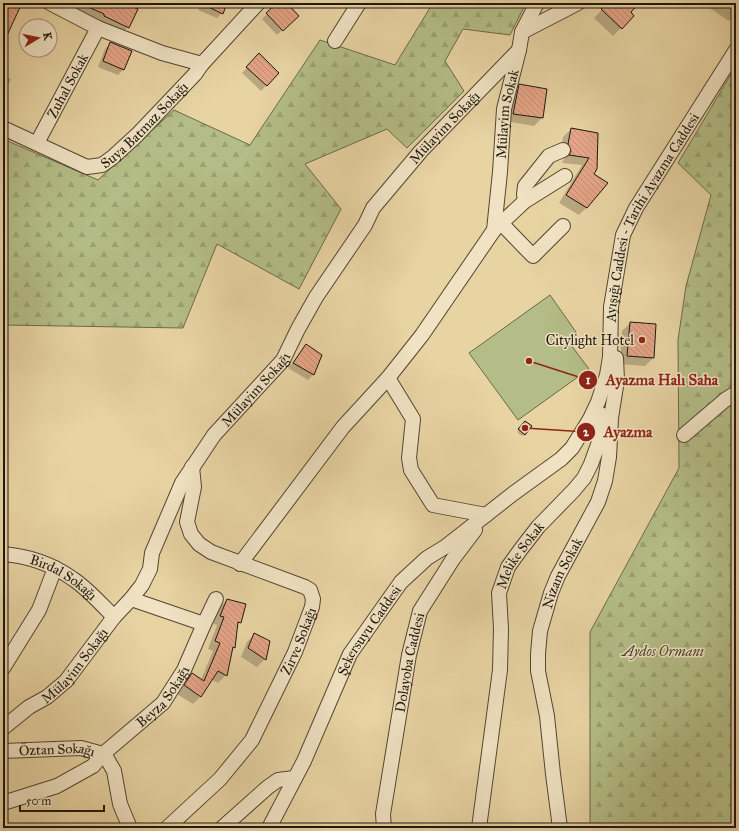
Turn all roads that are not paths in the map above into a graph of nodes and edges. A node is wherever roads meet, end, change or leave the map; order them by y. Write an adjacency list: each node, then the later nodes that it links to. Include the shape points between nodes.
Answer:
1 (50, 3): 6 (street)
2 (258, 3): 11 (street, Suya Batmaz Sokağı)
3 (359, 3): 8 (street)
4 (537, 3): 7 (street, Mülayim Sokak)
5 (578, 3): 7 (street)
6 (98, 28): 11 (street, via 162,54); 13 (street, Zuhal Sokak)
7 (522, 32): 9 (street, Mülayim Sokak)
8 (335, 41)
9 (519, 50): 17 (street, Mülayim Sokak, via 504,109); 24 (street, Mülayim Sokağı, via 421,151 374,208 316,296 283,360 214,434)
10 (736, 50): 19 (street, Ayışığı Caddesi - Tarihi Ayazma Caddesi, via 636,208 623,235)
11 (202, 64): 13 (street, Suya Batmaz Sokağı, via 137,135 102,165 88,167)
12 (3, 128): 13 (street, Suya Batmaz Sokağı)
13 (36, 143)
14 (563, 150): 16 (street, via 549,156 525,186)
15 (565, 176): 16 (street)
16 (525, 201): 17 (street)
17 (497, 226): 18 (street, via 533,256); 21 (street, via 422,335)
18 (564, 226)
19 (610, 324): 20 (street, Ayışığı Caddesi - Tarihi Ayazma Caddesi); 45 (street, Nizam Sokak, via 617,380 605,481 598,502 551,592 540,631 538,671 547,716)
20 (607, 375): 25 (street, Ayışığı Caddesi - Tarihi Ayazma Caddesi, via 590,419 572,448); 44 (street, Melike Sokak, via 599,442 591,464 574,490 520,549 508,567 499,593 500,670)
21 (388, 378): 25 (street, via 413,419 409,458 411,470 433,505); 27 (street, via 343,427)
22 (736, 393): 23 (street)
23 (684, 435)
24 (192, 467): 27 (street, Zirve Sokağı, via 194,487 187,522 191,534 199,544 211,552); 29 (street, Mülayim Sokağı, via 182,483 152,553 150,569)
25 (486, 515): 37 (street, Şekersuyu Caddesi, via 427,558 401,582 378,612 350,654 304,761); 43 (street, Dolayoba Caddesi, via 453,559 420,611 409,655 383,814)
26 (3, 554): 28 (street, Birdal Sokağı, via 48,564)
27 (240, 564): 40 (street, Zirve Sokağı, via 310,590 312,607 295,652 252,740 220,779)
28 (55, 568): 31 (street, Birdal Sokağı, via 73,579); 33 (street, via 39,610)
29 (131, 599): 31 (street, Mülayim Sokağı); 32 (street)
30 (216, 599): 32 (street, Beyza Sokağı)
31 (114, 617): 34 (street, Mülayim Sokağı, via 66,681)
32 (204, 624): 36 (street, Beyza Sokağı, via 184,670 163,703)
33 (3, 668)
34 (3, 728)
35 (3, 751): 36 (street, Öztan Sokağı, via 81,748)
36 (103, 754): 38 (street, Beyza Sokağı, via 93,766 56,786); 39 (street, Öztan Sokağı, via 114,771 120,804)
37 (294, 778): 41 (street, via 278,780); 42 (street, Şekersuyu Caddesi)
38 (3, 803)
39 (130, 828)
40 (167, 828)
41 (222, 828)
42 (269, 828)
43 (384, 828)
44 (480, 828)
45 (560, 828)

